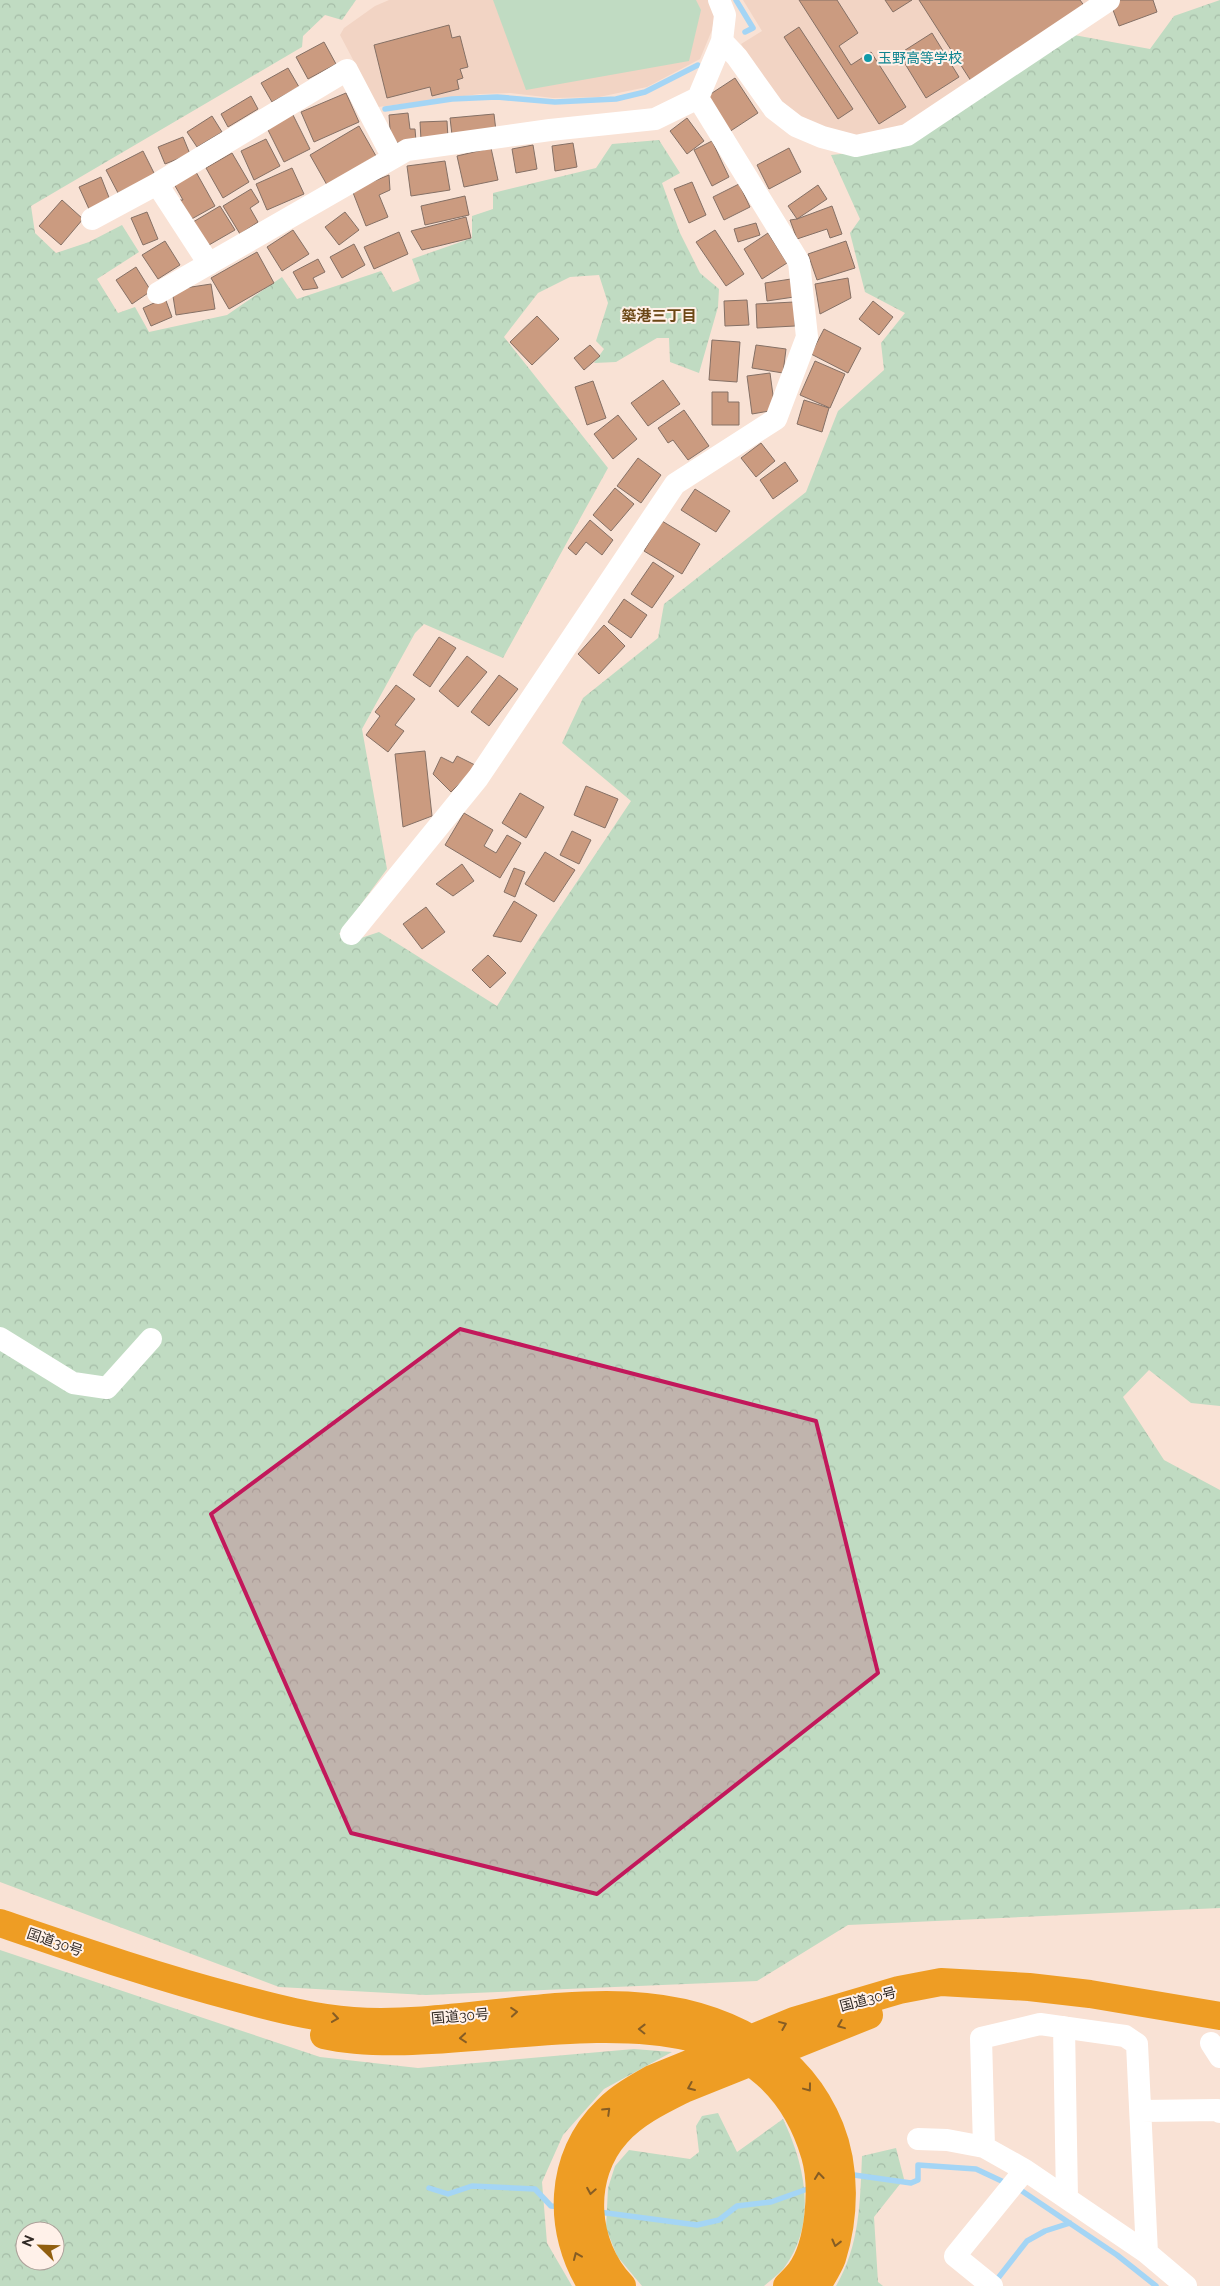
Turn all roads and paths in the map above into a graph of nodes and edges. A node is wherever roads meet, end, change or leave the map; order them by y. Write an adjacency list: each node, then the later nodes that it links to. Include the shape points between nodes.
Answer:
1 (719, 0): 3 (street, via 725,15)
2 (1109, 0): 3 (street, via 907,135 856,146 796,126 774,109)
3 (722, 41): 4 (street)
4 (698, 98): 5 (street, via 655,119 407,150); 10 (street, via 799,262 807,337 776,419 675,484 478,778)
5 (393, 158): 6 (street, via 348,70); 8 (street)
6 (157, 184): 7 (street); 8 (street)
7 (92, 220)
8 (209, 264): 9 (street)
9 (158, 293)
10 (350, 934)
11 (0, 1338): 12 (street, via 73,1383 107,1388)
12 (151, 1339)
13 (0, 1923): 15 (highway, 国道30号, via 168,1980 244,2013 341,2039 419,2041 571,2029)
14 (1220, 2016): 23 (highway, 国道30号, via 1090,1994 989,1985 861,2017 684,2089 635,2117 592,2151 594,2173 589,2204)
15 (693, 2026): 28 (highway, 国道30号, one-way to 15, via 801,2271 819,2216 821,2191 810,2138 797,2110 777,2084 751,2063 718,2046); 29 (highway, 国道30号, one-way to 29, via 726,2026 769,2049 792,2068 824,2113 834,2138 842,2192 840,2227 831,2260)
16 (1064, 2027): 17 (street, via 1125,2036 1137,2044); 20 (street, via 1040,2024 981,2038); 22 (street)
17 (1141, 2111): 18 (street); 24 (street)
18 (1220, 2112)
19 (918, 2139): 20 (street)
20 (984, 2147): 21 (street)
21 (1016, 2181): 22 (street); 25 (street, via 955,2256)
22 (1067, 2198): 24 (street)
23 (580, 2228): 26 (highway, 国道30号, one-way to 23, via 574,2251); 27 (highway, 国道30号)
24 (1147, 2253): 30 (street)
25 (991, 2285)
26 (592, 2286)
27 (622, 2286)
28 (787, 2286)
29 (817, 2286)
30 (1186, 2286)

